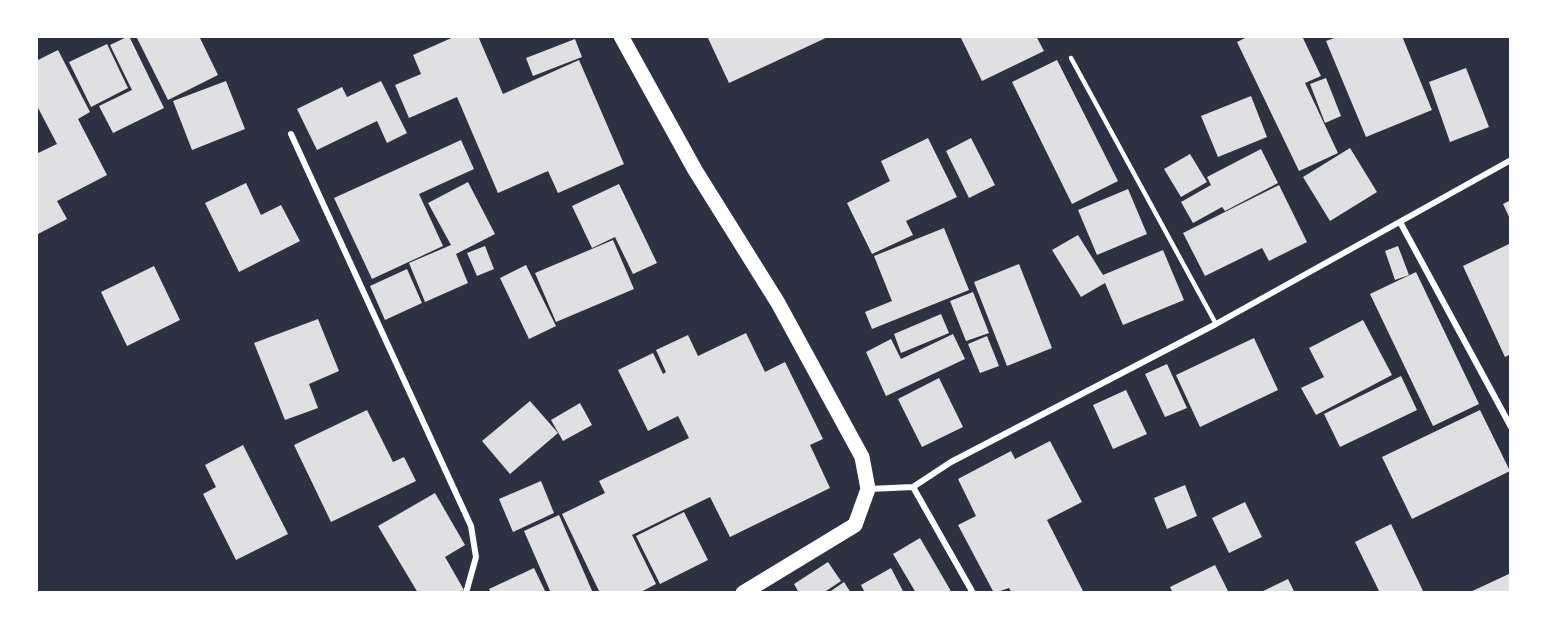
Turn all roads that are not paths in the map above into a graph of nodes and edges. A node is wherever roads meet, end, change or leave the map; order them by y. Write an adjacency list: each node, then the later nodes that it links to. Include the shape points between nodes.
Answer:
1 (621, 36): 9 (main road, via 695,170 778,303 862,457)
2 (1071, 58): 6 (lane)
3 (291, 134): 10 (street, via 471,526 476,556)
4 (1511, 160): 5 (street)
5 (1400, 222): 6 (street); 7 (street)
6 (1216, 324): 8 (street, via 951,462)
7 (1511, 427)
8 (913, 487): 9 (street); 12 (street)
9 (868, 489): 11 (main road, via 855,525)
10 (466, 593)
11 (743, 593)
12 (973, 593)

